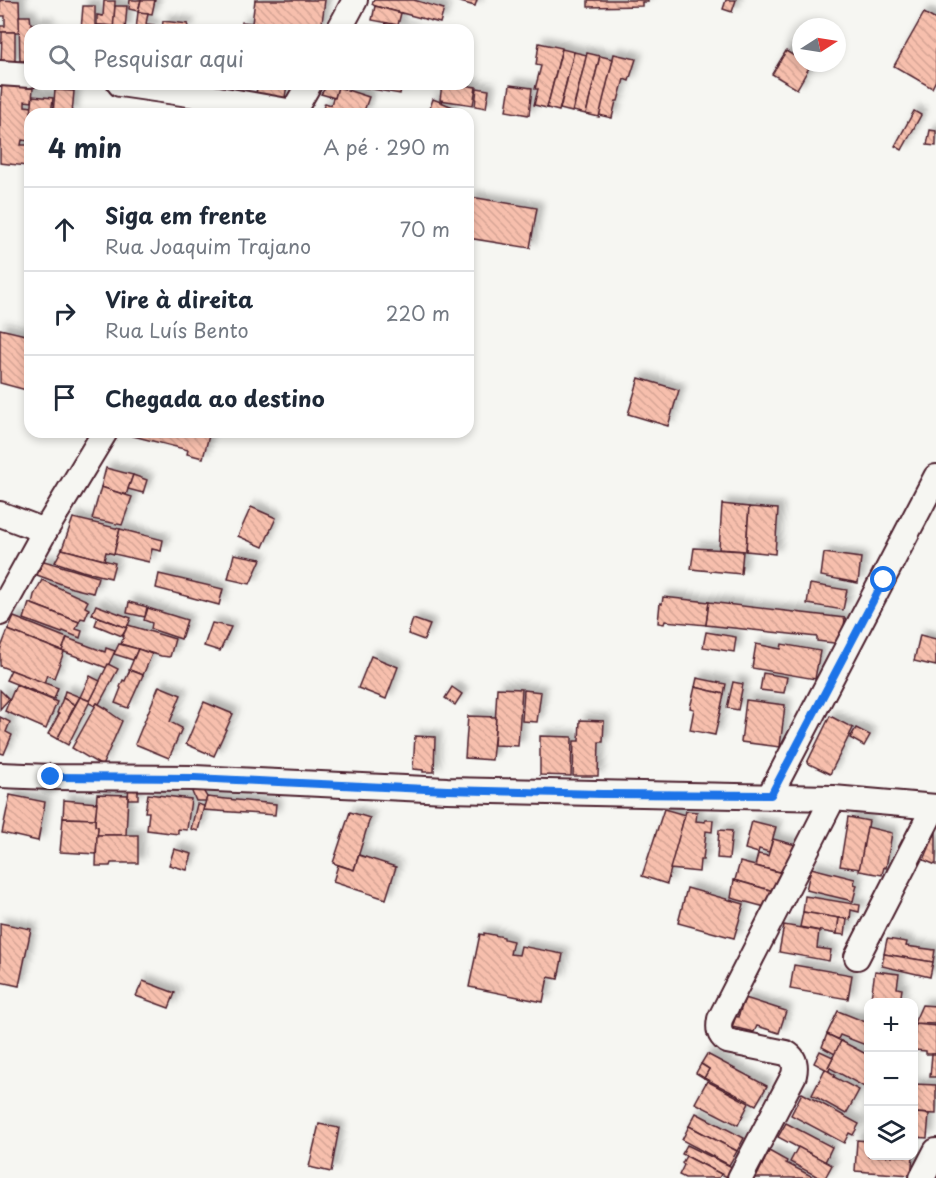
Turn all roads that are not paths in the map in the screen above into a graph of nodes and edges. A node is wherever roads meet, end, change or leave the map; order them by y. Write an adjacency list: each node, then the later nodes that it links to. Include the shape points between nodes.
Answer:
1 (355, 0): 2 (street)
2 (342, 24)
3 (0, 74): 4 (street)
4 (24, 75)
5 (161, 90): 7 (street)
6 (305, 90): 8 (street)
7 (265, 108)
8 (295, 108)
9 (101, 438): 12 (street)
10 (936, 477): 15 (street)
11 (0, 514): 12 (street)
12 (45, 531): 13 (street)
13 (0, 613)
14 (0, 775): 15 (street, via 194,778 447,790)
15 (771, 795): 16 (street)
16 (833, 798): 17 (street); 20 (street, via 718,1026 727,1041 786,1053 795,1062 794,1075)
17 (935, 807): 18 (street)
18 (857, 957)
19 (936, 1151): 21 (street)
20 (740, 1178)
21 (922, 1178)

